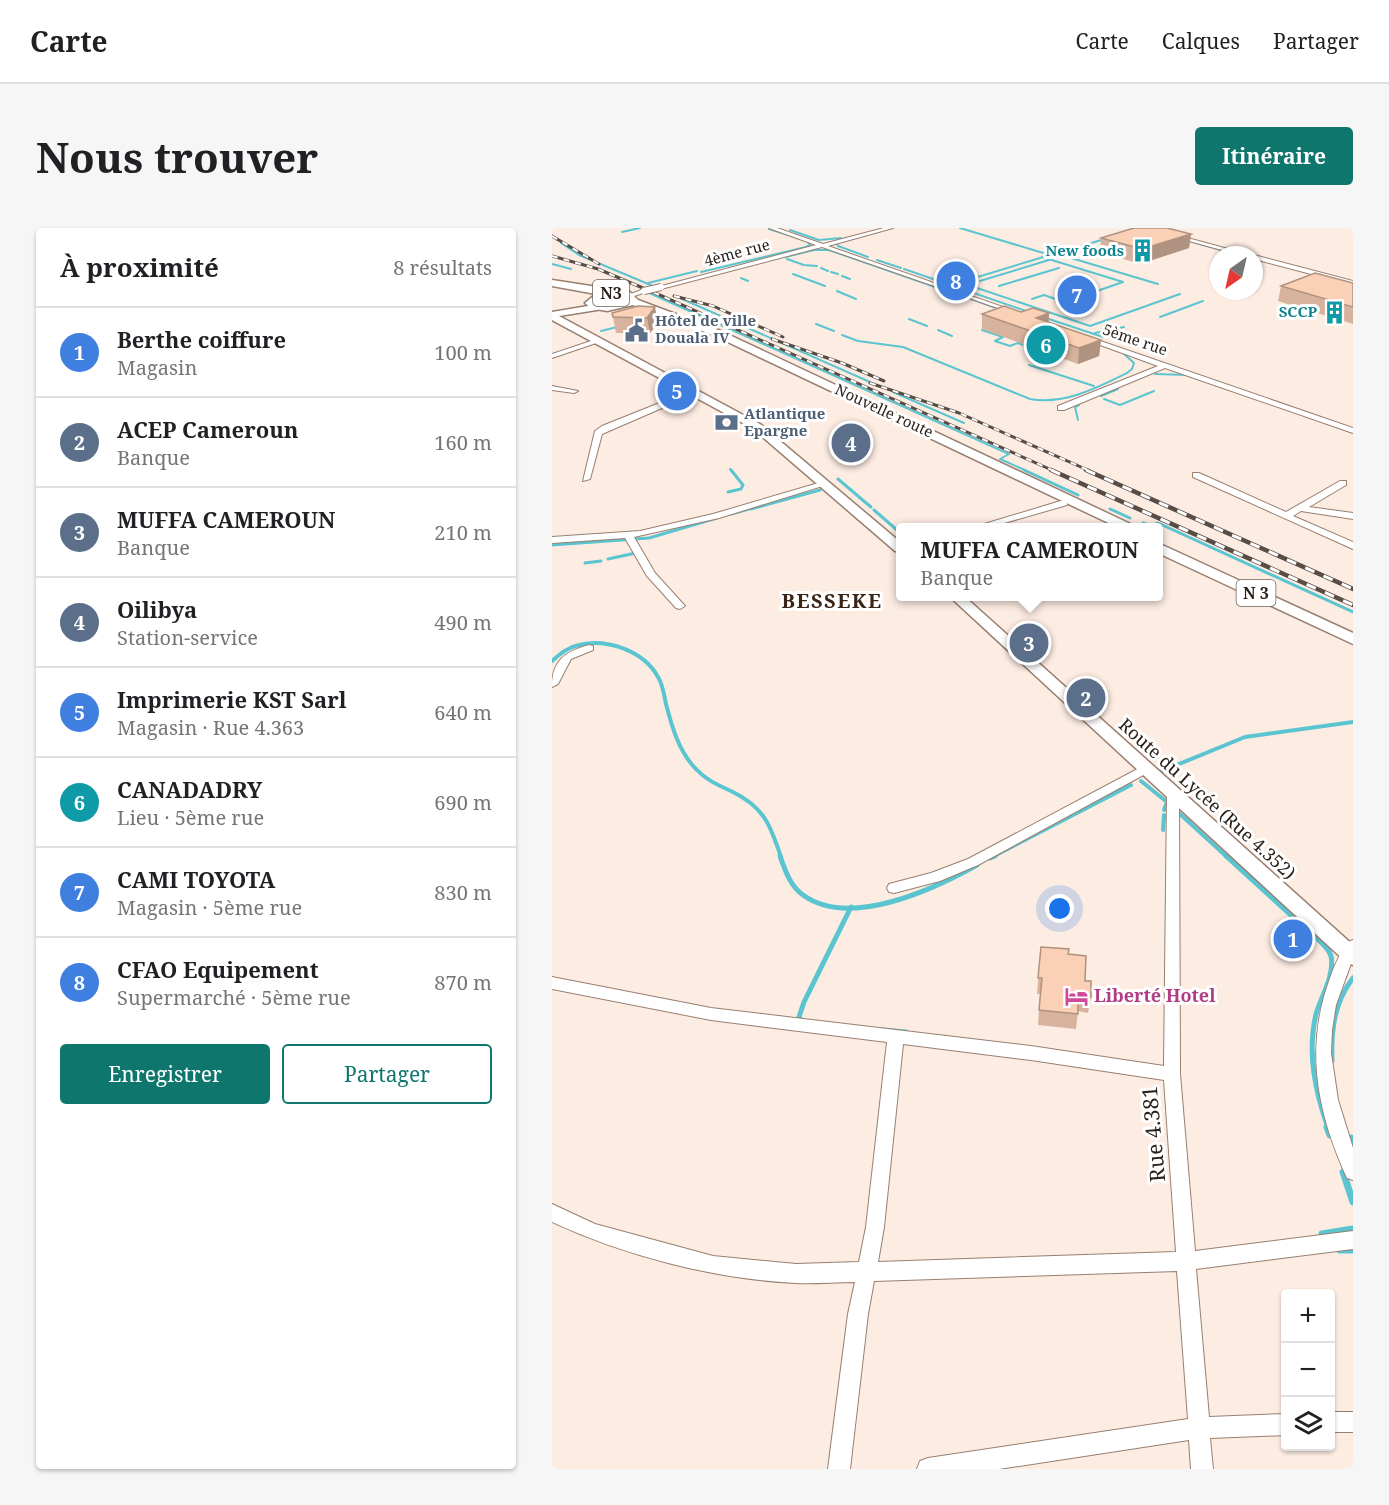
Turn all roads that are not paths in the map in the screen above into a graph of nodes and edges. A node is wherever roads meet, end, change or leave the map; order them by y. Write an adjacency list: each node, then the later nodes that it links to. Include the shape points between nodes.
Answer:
1 (772, 228): 4 (street)
2 (890, 228): 4 (street, 4ème rue)
3 (1145, 228): 5 (street)
4 (821, 245): 11 (street, 4ème rue, bridge, via 644,291); 15 (street)
5 (1213, 246)
6 (1263, 259): 8 (street)
7 (552, 283): 10 (highway, N3)
8 (1353, 283)
9 (552, 289): 12 (highway)
10 (614, 293): 11 (highway, N3); 12 (highway, N3, via 598,296)
11 (632, 298): 13 (highway, N3); 29 (highway, Nouvelle route / N3, via 660,313 717,333)
12 (594, 304): 13 (highway, N3); 14 (main road)
13 (619, 306): 29 (highway, Nouvelle route, via 711,335)
14 (552, 315): 17 (main road)
15 (1024, 316)
16 (1078, 335): 19 (street, 5ème rue)
17 (600, 340): 18 (street); 22 (main road)
18 (552, 356)
19 (1166, 365): 23 (street); 24 (street, 5ème rue)
20 (552, 388): 21 (street)
21 (574, 391)
22 (696, 392): 26 (street, via 598,433); 27 (main road, via 756,426)
23 (1061, 408)
24 (1353, 431)
25 (1196, 475): 32 (street)
26 (586, 479)
27 (825, 483): 37 (street, via 716,516); 40 (main road)
28 (1343, 483): 31 (street)
29 (1039, 488): 30 (highway, Nouvelle route); 36 (highway, Nouvelle route / N3)
30 (1064, 503): 34 (street); 35 (highway, Nouvelle route)
31 (1299, 508): 32 (street); 33 (street)
32 (1286, 516): 41 (street)
33 (1353, 516)
34 (993, 523)
35 (1106, 523)
36 (1120, 523)
37 (629, 536): 38 (street); 44 (street, via 651,574)
38 (552, 540)
39 (1163, 541): 45 (highway)
40 (896, 544)
41 (1353, 546)
42 (1163, 549): 46 (highway, N 3)
43 (959, 601): 49 (main road, Route du Lycée (Rue 4.352))
44 (680, 606)
45 (1353, 630)
46 (1353, 639)
47 (589, 648): 48 (street, via 567,657)
48 (552, 684)
49 (1145, 769): 50 (main road, Route du Lycée (Rue 4.352)); 51 (street, via 973,862)
50 (1173, 794): 52 (main road, Route du Lycée (Rue 4.352)); 55 (street, Rue 4.381)
51 (894, 888)
52 (1351, 952): 56 (street, via 1332,993 1322,1035 1322,1065 1336,1127)
53 (552, 982): 54 (street, via 711,1014)
54 (896, 1036): 55 (street); 60 (street)
55 (1172, 1074): 59 (street, Rue 4.381)
56 (1353, 1172)
57 (552, 1213): 60 (street, via 593,1232 712,1265 796,1274)
58 (1353, 1240): 59 (street)
59 (1187, 1262): 60 (street); 64 (street, Rue 4.381)
60 (867, 1272): 65 (street, via 858,1314)
61 (1335, 1422): 62 (street)
62 (1353, 1422)
63 (1281, 1424): 64 (street)
64 (1199, 1428): 66 (street); 67 (street, Rue 4.381)
65 (839, 1469)
66 (928, 1469)
67 (1202, 1469)

